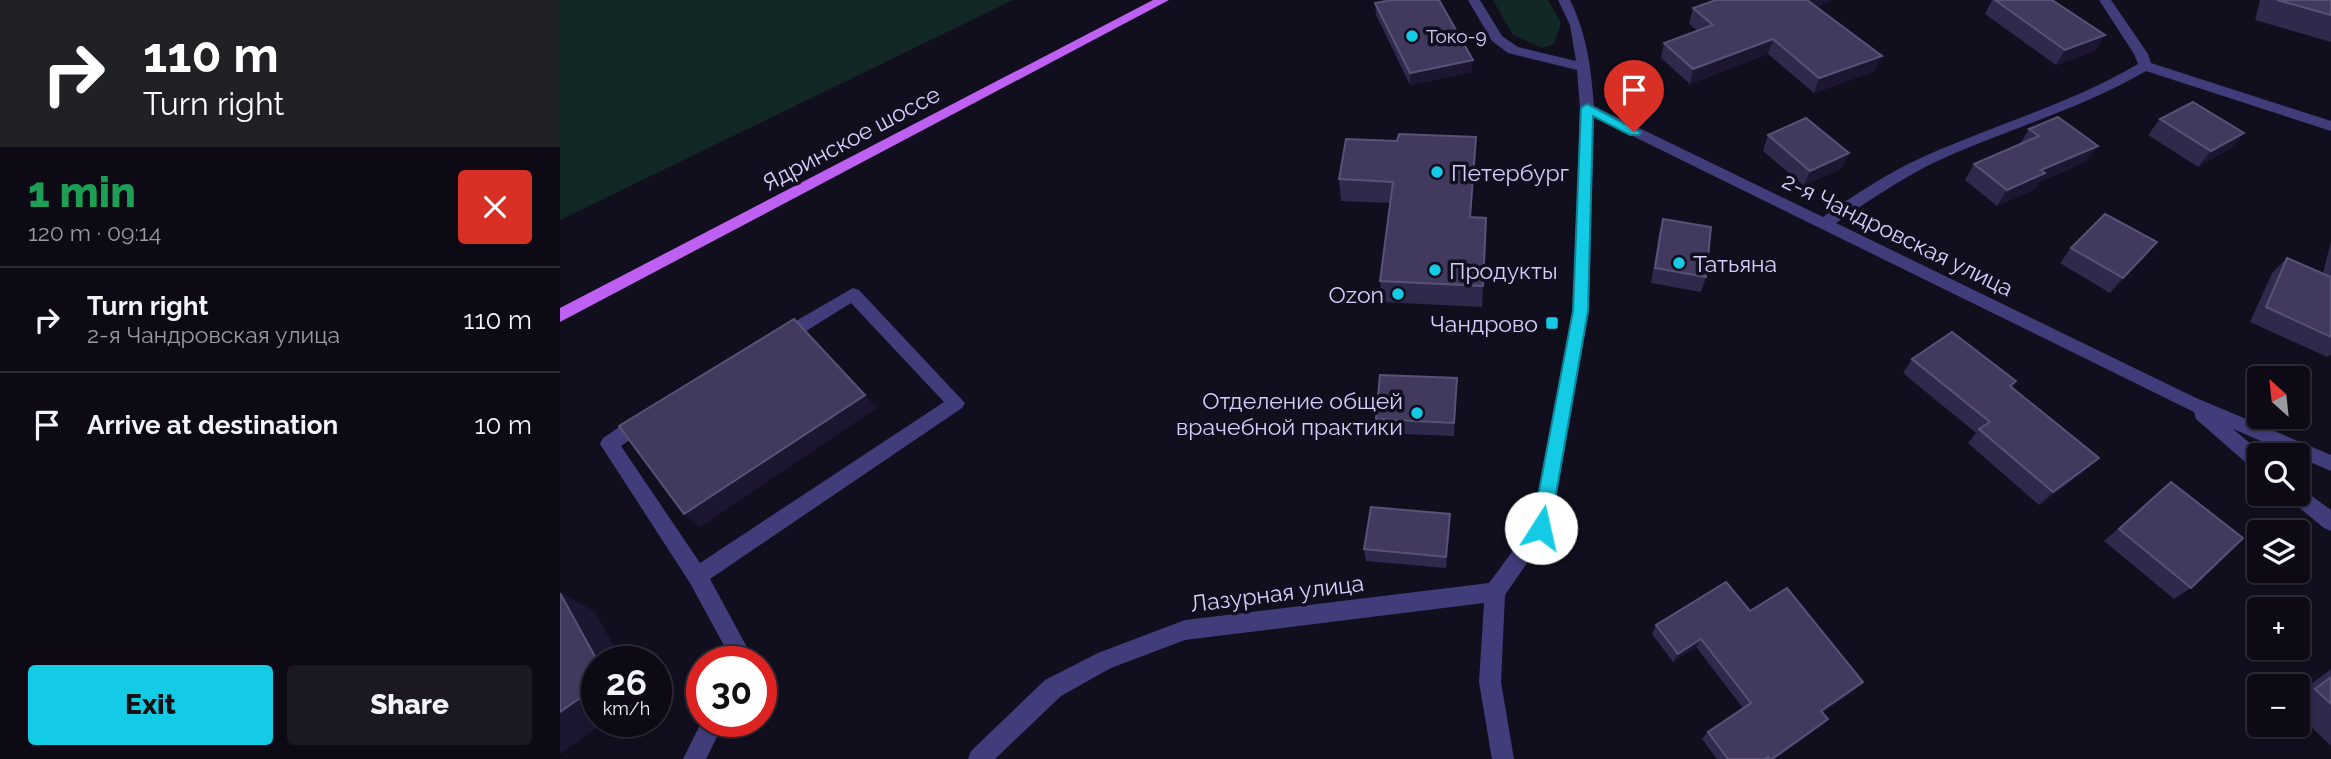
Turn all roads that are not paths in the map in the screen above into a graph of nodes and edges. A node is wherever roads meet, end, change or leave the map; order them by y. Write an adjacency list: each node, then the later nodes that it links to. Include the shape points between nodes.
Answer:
1 (1163, 0): 10 (main road, Ядринское шоссе)
2 (1474, 0): 6 (street, via 1497,38 1513,50)
3 (1564, 0): 6 (street, via 1576,25)
4 (2105, 0): 5 (street, via 2141,54)
5 (2144, 66): 8 (street); 9 (street, via 2045,115 1930,159 1881,185)
6 (1584, 68): 7 (street)
7 (1587, 108): 9 (street, 2-я Чандровская улица); 19 (street, via 1581,311 1541,528)
8 (2331, 126)
9 (1823, 225): 12 (street, 2-я Чандровская улица)
10 (560, 316)
11 (760, 351): 18 (street, via 853,294 956,403)
12 (2188, 402): 14 (street, 2-я Чандровская улица); 15 (street, 2-я Чандровская улица)
13 (656, 415): 18 (street, via 609,443)
14 (2247, 452)
15 (2331, 463)
16 (2310, 505): 17 (street)
17 (2331, 523)
18 (696, 576): 20 (street)
19 (1495, 592): 23 (street, Лазурная улица, via 1185,630 1105,660 1053,688); 24 (street, via 1490,682)
20 (736, 646)
21 (706, 737): 22 (street)
22 (694, 759)
23 (979, 759)
24 (1503, 759)

